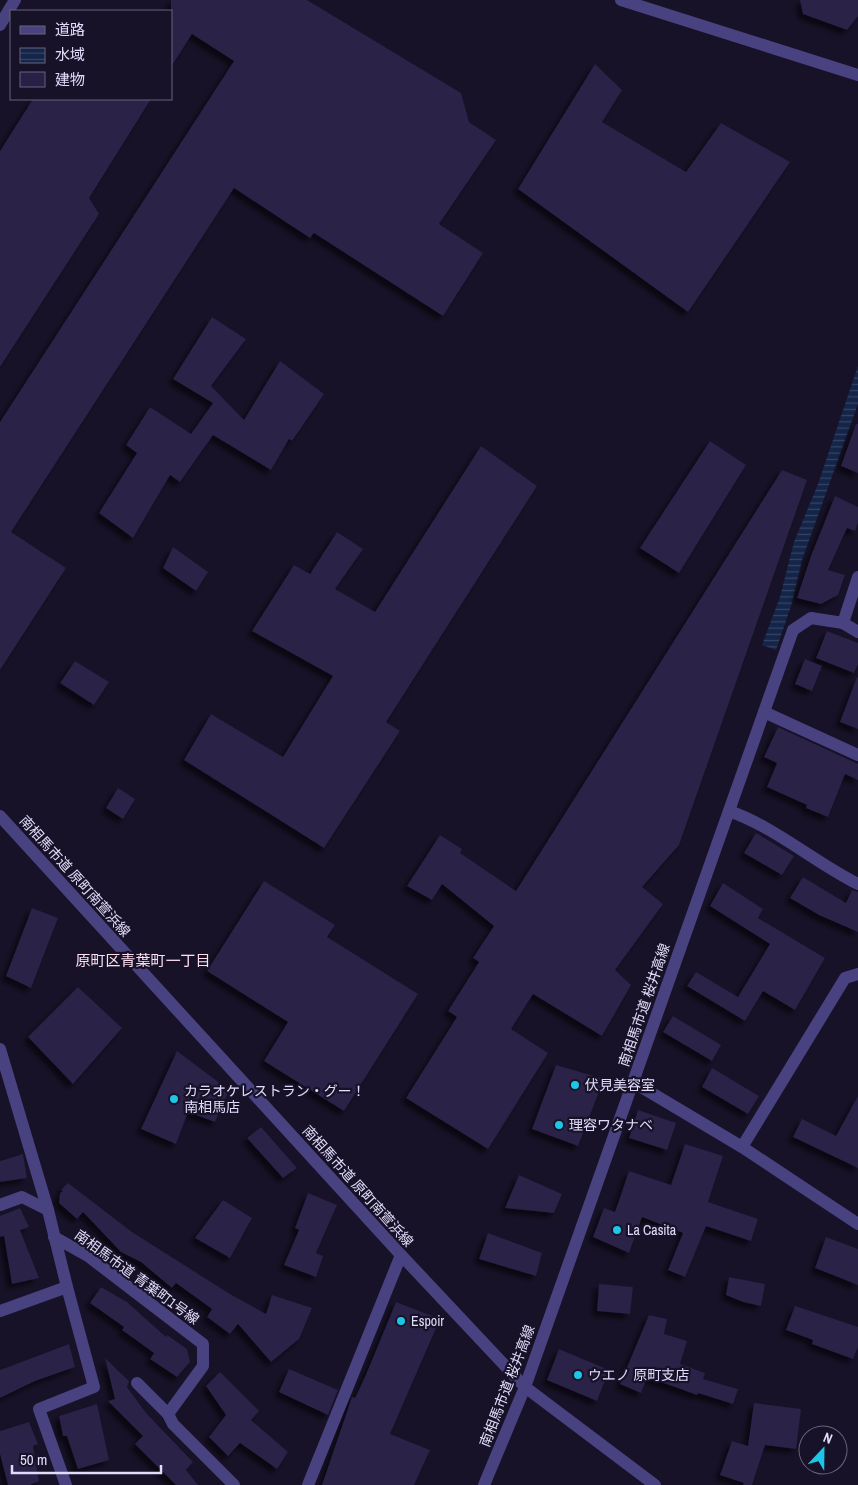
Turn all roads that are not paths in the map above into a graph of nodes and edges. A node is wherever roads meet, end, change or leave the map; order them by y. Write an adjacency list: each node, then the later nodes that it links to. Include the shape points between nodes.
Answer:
1 (15, 0): 3 (street)
2 (620, 0): 4 (street)
3 (0, 25)
4 (858, 75)
5 (858, 577): 6 (street)
6 (843, 623): 7 (street); 8 (street, 南相馬市道 桜井高線, via 811,618 793,630)
7 (858, 632)
8 (764, 712): 9 (street); 10 (street, 南相馬市道 桜井高線)
9 (858, 755)
10 (729, 811): 12 (street); 15 (street, 南相馬市道 桜井高線)
11 (0, 816): 21 (street, 南相馬市道 原町南萱浜線)
12 (858, 884)
13 (858, 974): 16 (street, via 845,978)
14 (0, 1048): 18 (street, 南相馬市道 青葉町1号線)
15 (633, 1082): 16 (street); 25 (street, 南相馬市道 桜井高線)
16 (742, 1147): 19 (street)
17 (0, 1204): 18 (street, via 22,1196)
18 (48, 1210): 20 (street, 南相馬市道 青葉町1号線)
19 (858, 1224)
20 (54, 1237): 22 (street, 南相馬市道 青葉町1号線); 26 (street, 南相馬市道 青葉町1号線, via 88,1256 203,1344 203,1366)
21 (401, 1255): 25 (street, 南相馬市道 原町南萱浜線); 29 (street)
22 (67, 1287): 23 (street); 27 (street, 南相馬市道 青葉町1号線, via 94,1387 39,1410)
23 (0, 1312)
24 (137, 1383): 26 (street)
25 (525, 1387): 30 (street, 南相馬市道 桜井高線); 31 (street, 南相馬市道 原町南萱浜線)
26 (168, 1414): 28 (street, via 173,1424)
27 (66, 1485)
28 (234, 1485)
29 (308, 1485)
30 (484, 1485)
31 (655, 1485)

